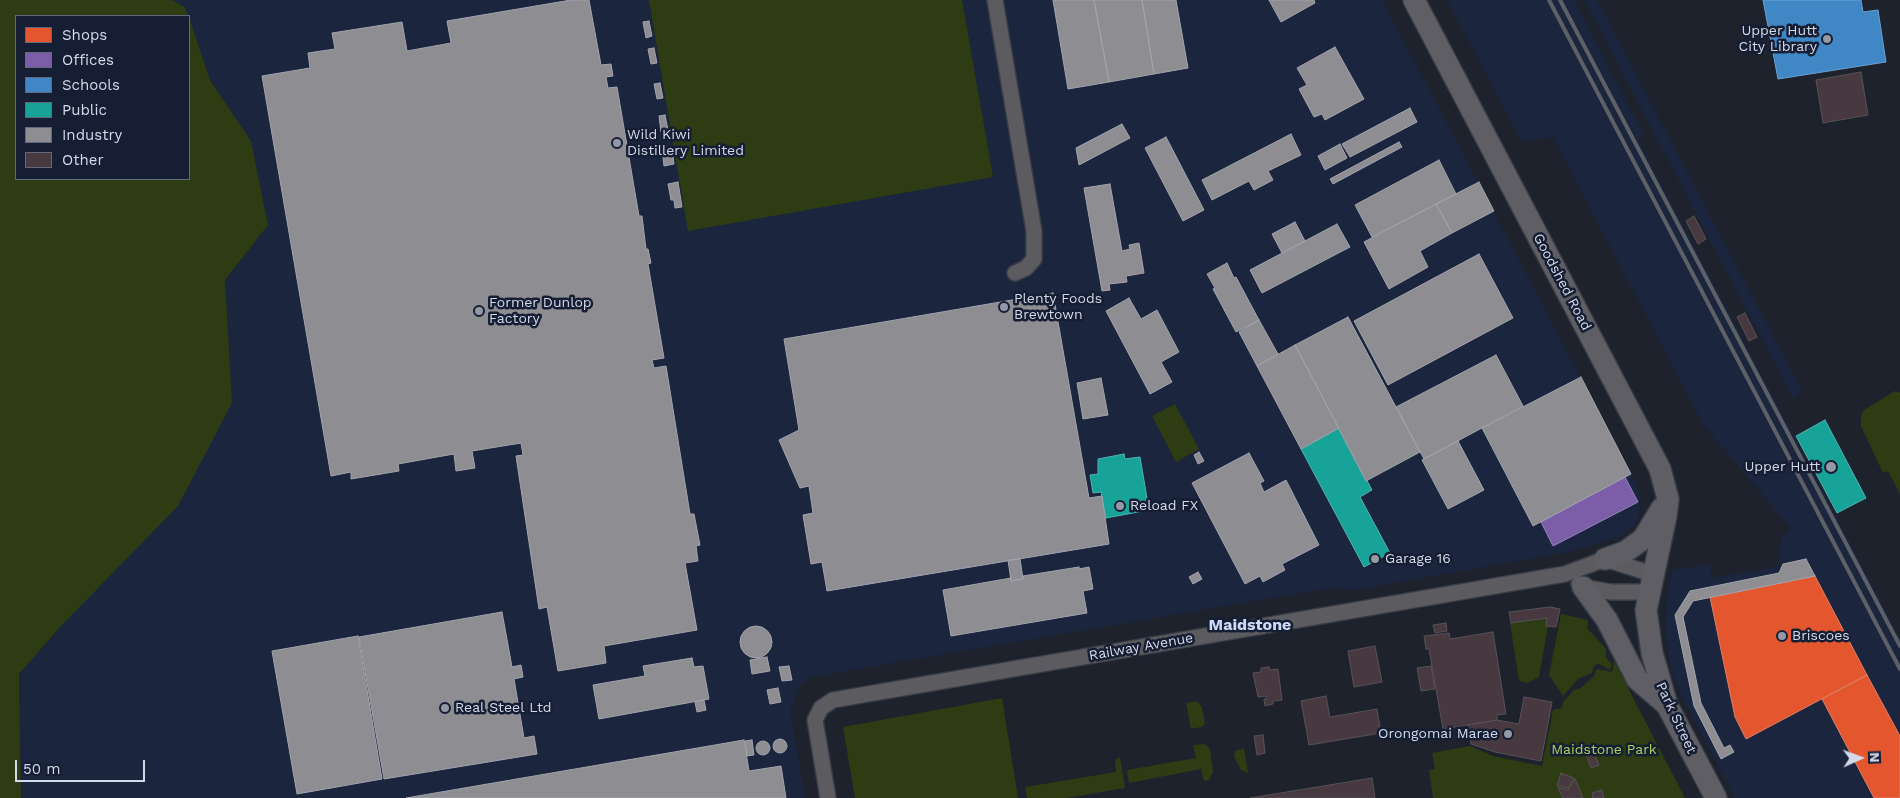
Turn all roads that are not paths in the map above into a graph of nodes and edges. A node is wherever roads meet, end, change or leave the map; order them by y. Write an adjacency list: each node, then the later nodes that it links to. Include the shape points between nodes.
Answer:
1 (995, 0): 3 (street, via 1034,231 1034,259)
2 (1414, 0): 4 (street, Goodshed Road, via 1655,458)
3 (1015, 273)
4 (1668, 499): 5 (street, via 1643,538 1625,552); 7 (street, Goodshed Road)
5 (1605, 559): 6 (street, Railway Avenue); 7 (street)
6 (1566, 574): 8 (street); 10 (street, Railway Avenue, via 839,698 824,705 816,720)
7 (1650, 583): 8 (street, via 1611,592); 9 (street, Park Street, via 1646,610 1652,653)
8 (1583, 587): 9 (street, via 1607,620 1637,679)
9 (1667, 705): 11 (street, Park Street)
10 (828, 798)
11 (1716, 798)

